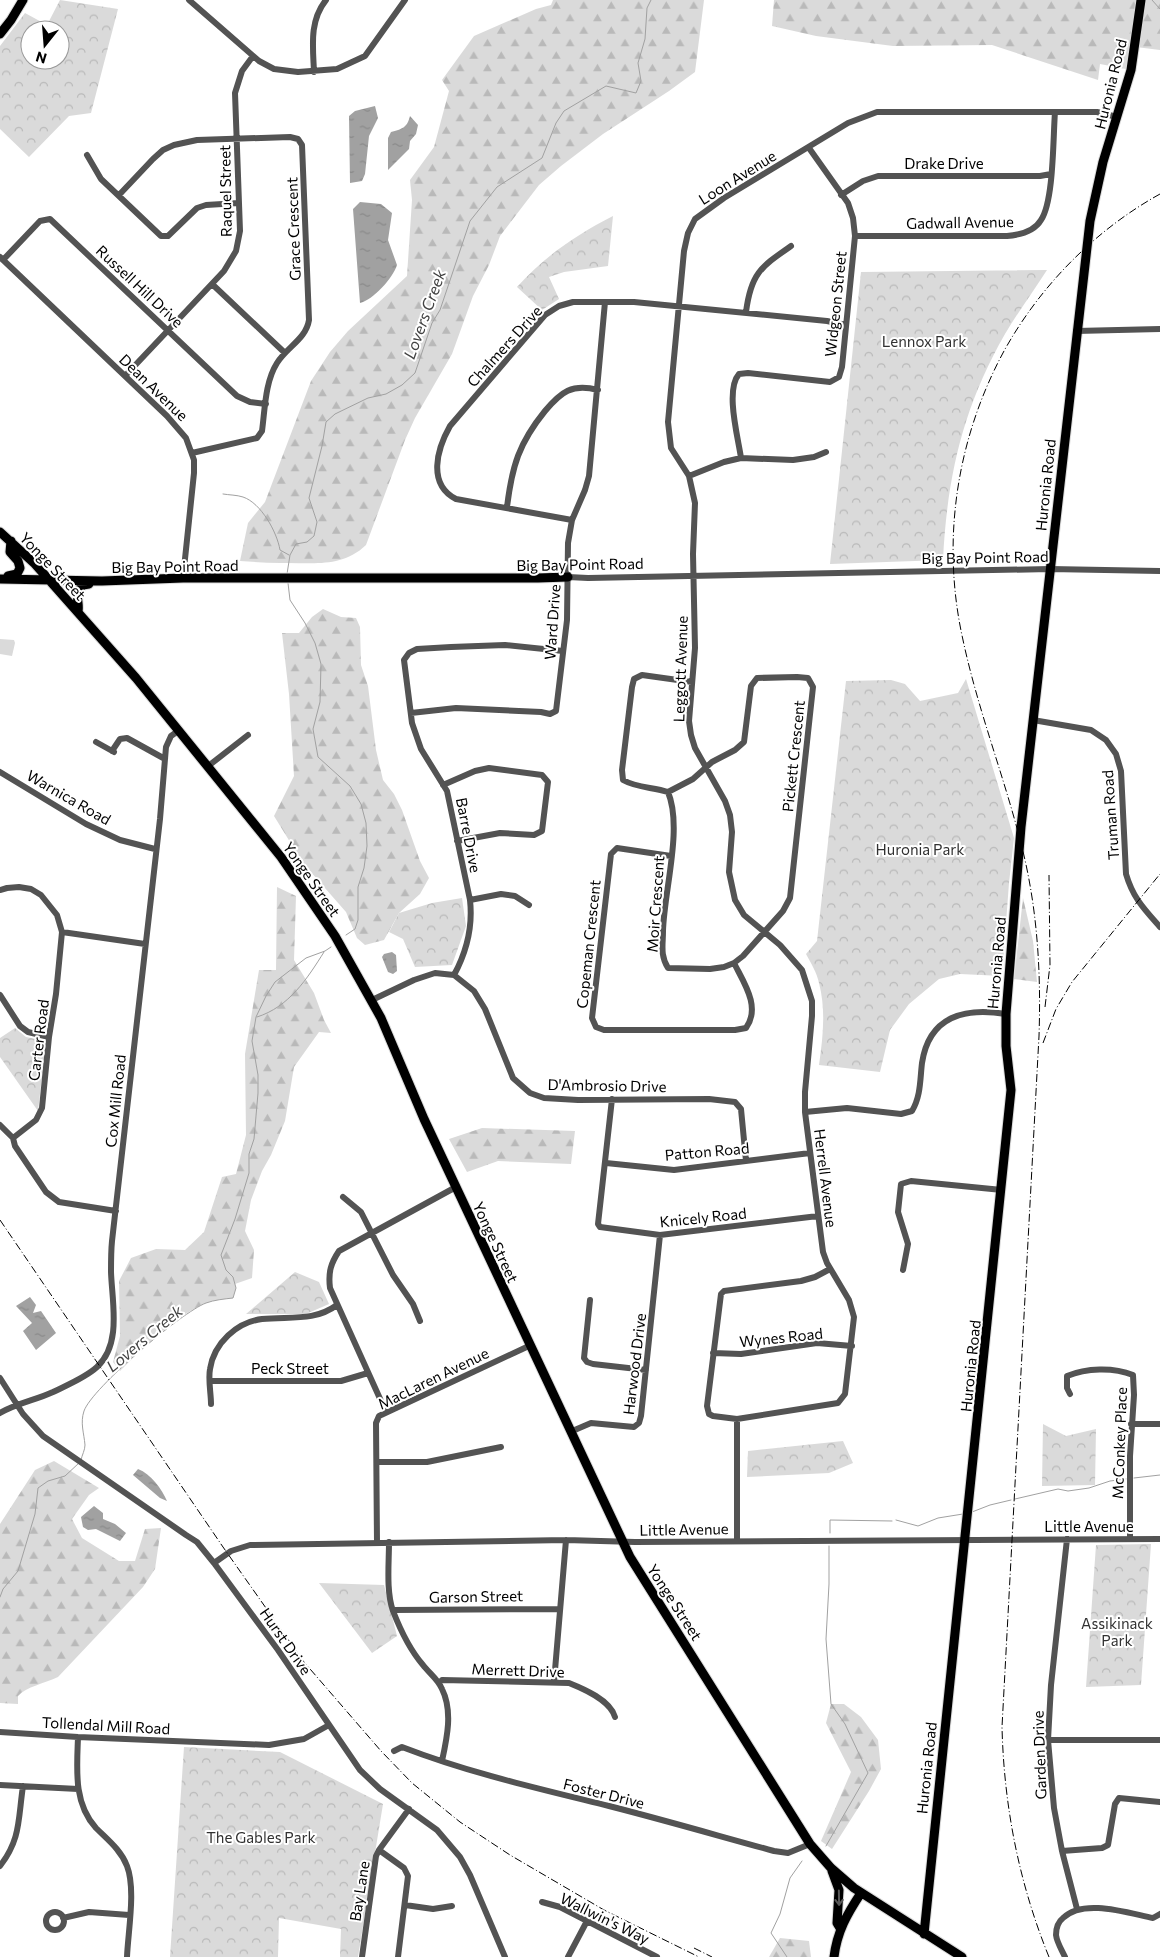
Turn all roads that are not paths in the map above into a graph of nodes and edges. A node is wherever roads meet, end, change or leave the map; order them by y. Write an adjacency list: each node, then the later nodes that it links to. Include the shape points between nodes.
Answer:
1 (22, 0): 6 (main road)
2 (189, 0): 7 (street)
3 (326, 0): 8 (street, via 314,24)
4 (405, 0): 8 (street, via 366,56 337,69)
5 (1141, 0): 10 (main road, Huronia Road, via 1131,70)
6 (0, 34)
7 (253, 56): 8 (street, via 282,71); 11 (street, Raquel Street, via 242,71 236,88)
8 (314, 72)
9 (1054, 112): 10 (street, Loon Avenue, via 1097,112); 12 (street, Loon Avenue, via 877,112 848,123); 14 (street, Gadwall Avenue)
10 (1117, 117): 28 (main road, Huronia Road, via 1090,221)
11 (236, 139): 16 (street, Grace Crescent, via 190,141 169,147 152,159); 17 (street, Raquel Street); 29 (street, Grace Crescent, via 294,137 302,145 309,320 304,334)
12 (809, 148): 15 (street, Widgeon Street); 23 (street, Loon Avenue, via 695,219 684,251)
13 (87, 155): 16 (street, via 101,179)
14 (1051, 174): 15 (street, Drake Drive, via 878,176); 18 (street, Gadwall Avenue, via 1042,220 1020,234)
15 (842, 194): 18 (street, Widgeon Street, via 853,218)
16 (118, 195): 17 (street, via 165,236 197,208)
17 (239, 203): 21 (street, Raquel Street, via 240,232 236,251)
18 (855, 236): 25 (street, Widgeon Street)
19 (792, 246): 24 (street, via 770,261 756,276 748,290)
20 (2, 258): 27 (street, Russell Hill Drive, via 40,221 50,219); 30 (street, Dean Avenue)
21 (212, 284): 27 (street, Raquel Street); 29 (street)
22 (605, 302): 23 (street, Chalmers Drive); 31 (street, Ward Drive); 37 (street, Chalmers Drive, via 573,302 558,306 545,315 443,438 437,472 447,494)
23 (680, 306): 24 (street, Chalmers Drive); 36 (street, Loon Avenue, via 668,422 671,448)
24 (746, 312): 25 (street, Chalmers Drive)
25 (846, 325): 35 (street, Widgeon Street, via 842,368 839,377 830,382 748,373 739,374 734,379 734,416)
26 (1160, 329): 28 (street)
27 (168, 330): 30 (street, Raquel Street); 32 (street, Russell Hill Drive, via 237,396)
28 (1076, 331): 41 (main road, Huronia Road)
29 (285, 354): 32 (street, Grace Crescent, via 270,377)
30 (125, 376): 34 (street, Dean Avenue, via 178,427)
31 (598, 390): 37 (street, via 587,387 567,391 557,397 529,430 517,458); 38 (street, Ward Drive, via 589,476)
32 (266, 404): 34 (street, Grace Crescent, via 262,431 257,438)
33 (826, 452): 35 (street, via 793,460)
34 (192, 453): 45 (street, Dean Avenue, via 194,473)
35 (742, 458): 36 (street)
36 (689, 476): 43 (street, Loon Avenue, via 695,503)
37 (507, 507): 38 (street, Chalmers Drive)
38 (572, 520): 44 (street, Ward Drive)
39 (0, 532): 40 (main road, Yonge Street)
40 (11, 541): 46 (main road, via 10,552 20,569 15,575); 47 (main road, Yonge Street)
41 (1050, 569): 42 (street, Big Bay Point Road); 43 (street, Big Bay Point Road); 53 (main road, Huronia Road)
42 (1160, 571)
43 (694, 576): 44 (street, Big Bay Point Road); 51 (street, Leggott Avenue)
44 (568, 577): 45 (main road, Big Bay Point Road); 50 (street, Ward Drive)
45 (184, 578): 48 (main road, Big Bay Point Road)
46 (0, 579): 47 (main road, Big Bay Point Road)
47 (49, 580): 48 (main road, Big Bay Point Road); 49 (main road, Yonge Street)
48 (102, 581): 49 (main road, via 81,586 76,599)
49 (78, 612): 54 (main road, Yonge Street)
50 (563, 651): 52 (street, Ward Drive, via 558,704 556,711 550,714 466,708); 52 (street, Barre Drive, via 505,645 417,649 404,660)
51 (692, 682): 59 (street, Leggott Avenue, via 691,735); 62 (street, via 642,675 634,679 632,688 623,780 632,785)
52 (411, 713): 61 (street, Barre Drive, via 421,749)
53 (1033, 720): 69 (street, Truman Road, via 1091,730 1106,740 1116,754 1121,771 1126,874 1137,901); 77 (main road, Huronia Road)
54 (178, 731): 57 (street, Cox Mill Road, via 171,736); 58 (main road, Yonge Street)
55 (248, 735): 58 (street)
56 (96, 742): 57 (street, via 114,752 120,739 126,738)
57 (165, 758): 64 (street, Cox Mill Road)
58 (207, 767): 76 (main road, Yonge Street, via 289,867)
59 (707, 768): 62 (street); 71 (street, Leggott Avenue, via 730,815 729,872 735,900 744,915); 71 (street, Pickett Crescent, via 744,742 751,686 757,678 808,678 813,687 790,898)
60 (0, 772): 64 (street, Warnica Road, via 86,824 120,840)
61 (443, 785): 63 (street, Barre Drive); 63 (street, via 489,768 542,774 548,782 542,831 534,835 500,833)
62 (668, 792): 65 (street, Moir Crescent, via 674,825)
63 (457, 841): 67 (street, Barre Drive)
64 (155, 850): 72 (street, Cox Mill Road)
65 (671, 856): 73 (street, Moir Crescent, via 662,958 668,968 680,969 710,969); 73 (street, Copeman Crescent, via 617,848 611,854 592,1018 596,1027 604,1030 746,1028 752,1020 750,995)
66 (0, 890): 70 (street, via 18,887 41,894 57,915)
67 (470, 900): 68 (street, via 501,894 515,896); 74 (street, Barre Drive, via 469,936)
68 (529, 905)
69 (1160, 927)
70 (62, 932): 72 (street); 78 (street, Carter Road)
71 (764, 933): 73 (street, Moir Crescent); 80 (street, Leggott Avenue, via 780,944 802,970 810,995 812,1016)
72 (145, 944): 89 (street, Cox Mill Road)
73 (734, 963)
74 (454, 974): 76 (street, via 435,973); 79 (street, D'Ambrosio Drive, via 474,990 513,1078 530,1093 544,1098)
75 (0, 995): 78 (street, via 20,1026 28,1032)
76 (372, 1000): 86 (main road, Yonge Street)
77 (1006, 1014): 80 (street, Herrell Avenue, via 973,1011 944,1022 926,1046 918,1102 912,1111 902,1114 846,1108); 87 (main road, Huronia Road, via 1011,1090)
78 (49, 1037): 82 (street, Carter Road, via 42,1108 36,1120)
79 (612, 1100): 84 (street, D'Ambrosio Drive, via 709,1099 735,1102 741,1109); 85 (street, Knicely Road)
80 (805, 1112): 83 (street, Herrell Avenue)
81 (0, 1125): 82 (street)
82 (13, 1138): 89 (street, via 46,1192 59,1202)
83 (810, 1152): 84 (street, Patton Road); 90 (street, Herrell Avenue)
84 (746, 1161): 85 (street, Patton Road, via 674,1170)
85 (606, 1163): 92 (street, Knicely Road, via 600,1227)
86 (456, 1187): 91 (street); 98 (main road, Yonge Street)
87 (1002, 1190): 94 (street, via 911,1181 901,1184 898,1212 908,1244); 117 (main road, Huronia Road)
88 (343, 1197): 91 (street, via 361,1212)
89 (116, 1211): 107 (street, Cox Mill Road, via 111,1269 114,1320 107,1354 83,1377)
90 (818, 1216): 92 (street, Knicely Road); 93 (street, Herrell Avenue)
91 (371, 1233): 96 (street, via 339,1251 332,1262 328,1274); 97 (street)
92 (660, 1236): 101 (street, Harwood Drive)
93 (830, 1269): 99 (street, Herrell Avenue, via 853,1309); 100 (street, via 801,1281 722,1293)
94 (903, 1270)
95 (590, 1300): 101 (street, via 586,1361)
96 (337, 1305): 102 (street); 104 (street, via 317,1316 261,1319 246,1323 222,1342 214,1355)
97 (420, 1321)
98 (531, 1345): 108 (street, MacLaren Avenue); 113 (main road, Yonge Street)
99 (852, 1346): 100 (street, Wynes Road, via 817,1343 741,1354); 110 (street, Herrell Avenue, via 845,1394 838,1403)
100 (713, 1353): 110 (street, Herrell Avenue, via 708,1411 713,1416)
101 (646, 1370): 113 (street, Harwood Drive, via 641,1416 636,1427 591,1423)
102 (368, 1373): 104 (street, Peck Street, via 341,1381); 108 (street)
103 (0, 1378): 107 (street, Hurst Drive)
104 (210, 1381): 106 (street)
105 (1070, 1394): 111 (street, McConkey Place, via 1067,1376 1078,1372 1123,1371 1133,1375)
106 (211, 1404)
107 (17, 1405): 109 (street, Cox Mill Road); 125 (street, Hurst Drive, via 38,1432 196,1542)
108 (386, 1412): 115 (street, MacLaren Avenue, via 376,1422)
109 (0, 1413)
110 (737, 1419): 122 (street)
111 (1131, 1424): 112 (street); 116 (street, McConkey Place)
112 (1160, 1424)
113 (570, 1432): 121 (main road, Yonge Street)
114 (501, 1447): 115 (street, via 427,1462)
115 (377, 1462): 123 (street, MacLaren Avenue)
116 (1130, 1538): 118 (street, Little Avenue); 119 (street, Little Avenue)
117 (965, 1539): 118 (street, Little Avenue); 122 (street, Little Avenue); 158 (main road, Huronia Road)
118 (1067, 1539): 134 (street, Garden Drive)
119 (1160, 1539)
120 (566, 1540): 121 (street, Little Avenue); 124 (street, Little Avenue); 126 (street)
121 (622, 1541): 122 (street, Little Avenue); 143 (main road, Yonge Street)
122 (737, 1541)
123 (378, 1542): 124 (street, Little Avenue); 125 (street, Little Avenue, via 250,1545 231,1550)
124 (389, 1542): 127 (street)
125 (214, 1563): 131 (street, Hurst Drive)
126 (560, 1609): 127 (street, Garson Street); 128 (street)
127 (393, 1610): 129 (street, via 422,1664)
128 (554, 1682): 129 (street, Merrett Drive, via 442,1680); 130 (street, Merrett Drive, via 569,1683 587,1690 613,1712)
129 (439, 1683): 137 (street, via 448,1714)
130 (614, 1717)
131 (329, 1725): 133 (street, Tollendal Mill Road, via 293,1742 261,1745); 142 (street, Hurst Drive, via 366,1777)
132 (0, 1732): 133 (street, Tollendal Mill Road)
133 (78, 1737): 140 (street)
134 (1048, 1740): 135 (street); 145 (street, Garden Drive, via 1053,1803)
135 (1160, 1740)
136 (394, 1751): 137 (street, Foster Drive, via 402,1747)
137 (442, 1761): 143 (street, Foster Drive, via 490,1777 774,1851 788,1853)
138 (0, 1785): 139 (street)
139 (23, 1786): 140 (street); 146 (street, via 17,1837)
140 (78, 1789): 154 (street, via 89,1818 115,1846 127,1866 131,1882)
141 (1160, 1802): 145 (street, via 1119,1798 1114,1804 1108,1845)
142 (409, 1809): 144 (street, Bay Lane); 163 (street, Hurst Drive, via 443,1836 460,1857)
143 (810, 1844): 147 (main road, Yonge Street)
144 (379, 1850): 150 (street, via 407,1872); 161 (street, Bay Lane)
145 (1062, 1850): 152 (street, Garden Drive)
146 (0, 1866)
147 (831, 1868): 148 (main road, Yonge Street); 157 (main road, one-way to 157, via 839,1890 837,1923)
148 (861, 1893): 157 (main road); 158 (main road, Yonge Street)
149 (542, 1902): 156 (street, Wallwin's Way)
150 (405, 1905): 151 (street, via 432,1909); 162 (street)
151 (452, 1906)
152 (1077, 1909): 153 (street, via 1094,1907 1153,1918); 168 (street, via 1064,1916 1057,1929)
153 (1160, 1914)
154 (130, 1915): 155 (street, via 90,1912); 160 (street)
155 (63, 1918)
156 (587, 1921): 159 (street, Wallwin's Way); 164 (street)
157 (840, 1928): 166 (main road)
158 (924, 1934): 167 (main road, Yonge Street)
159 (642, 1954): 165 (street, Wallwin's Way)
160 (127, 1957)
161 (362, 1957)
162 (398, 1957)
163 (505, 1957)
164 (568, 1957)
165 (657, 1957)
166 (834, 1957)
167 (962, 1957)
168 (1065, 1957)

